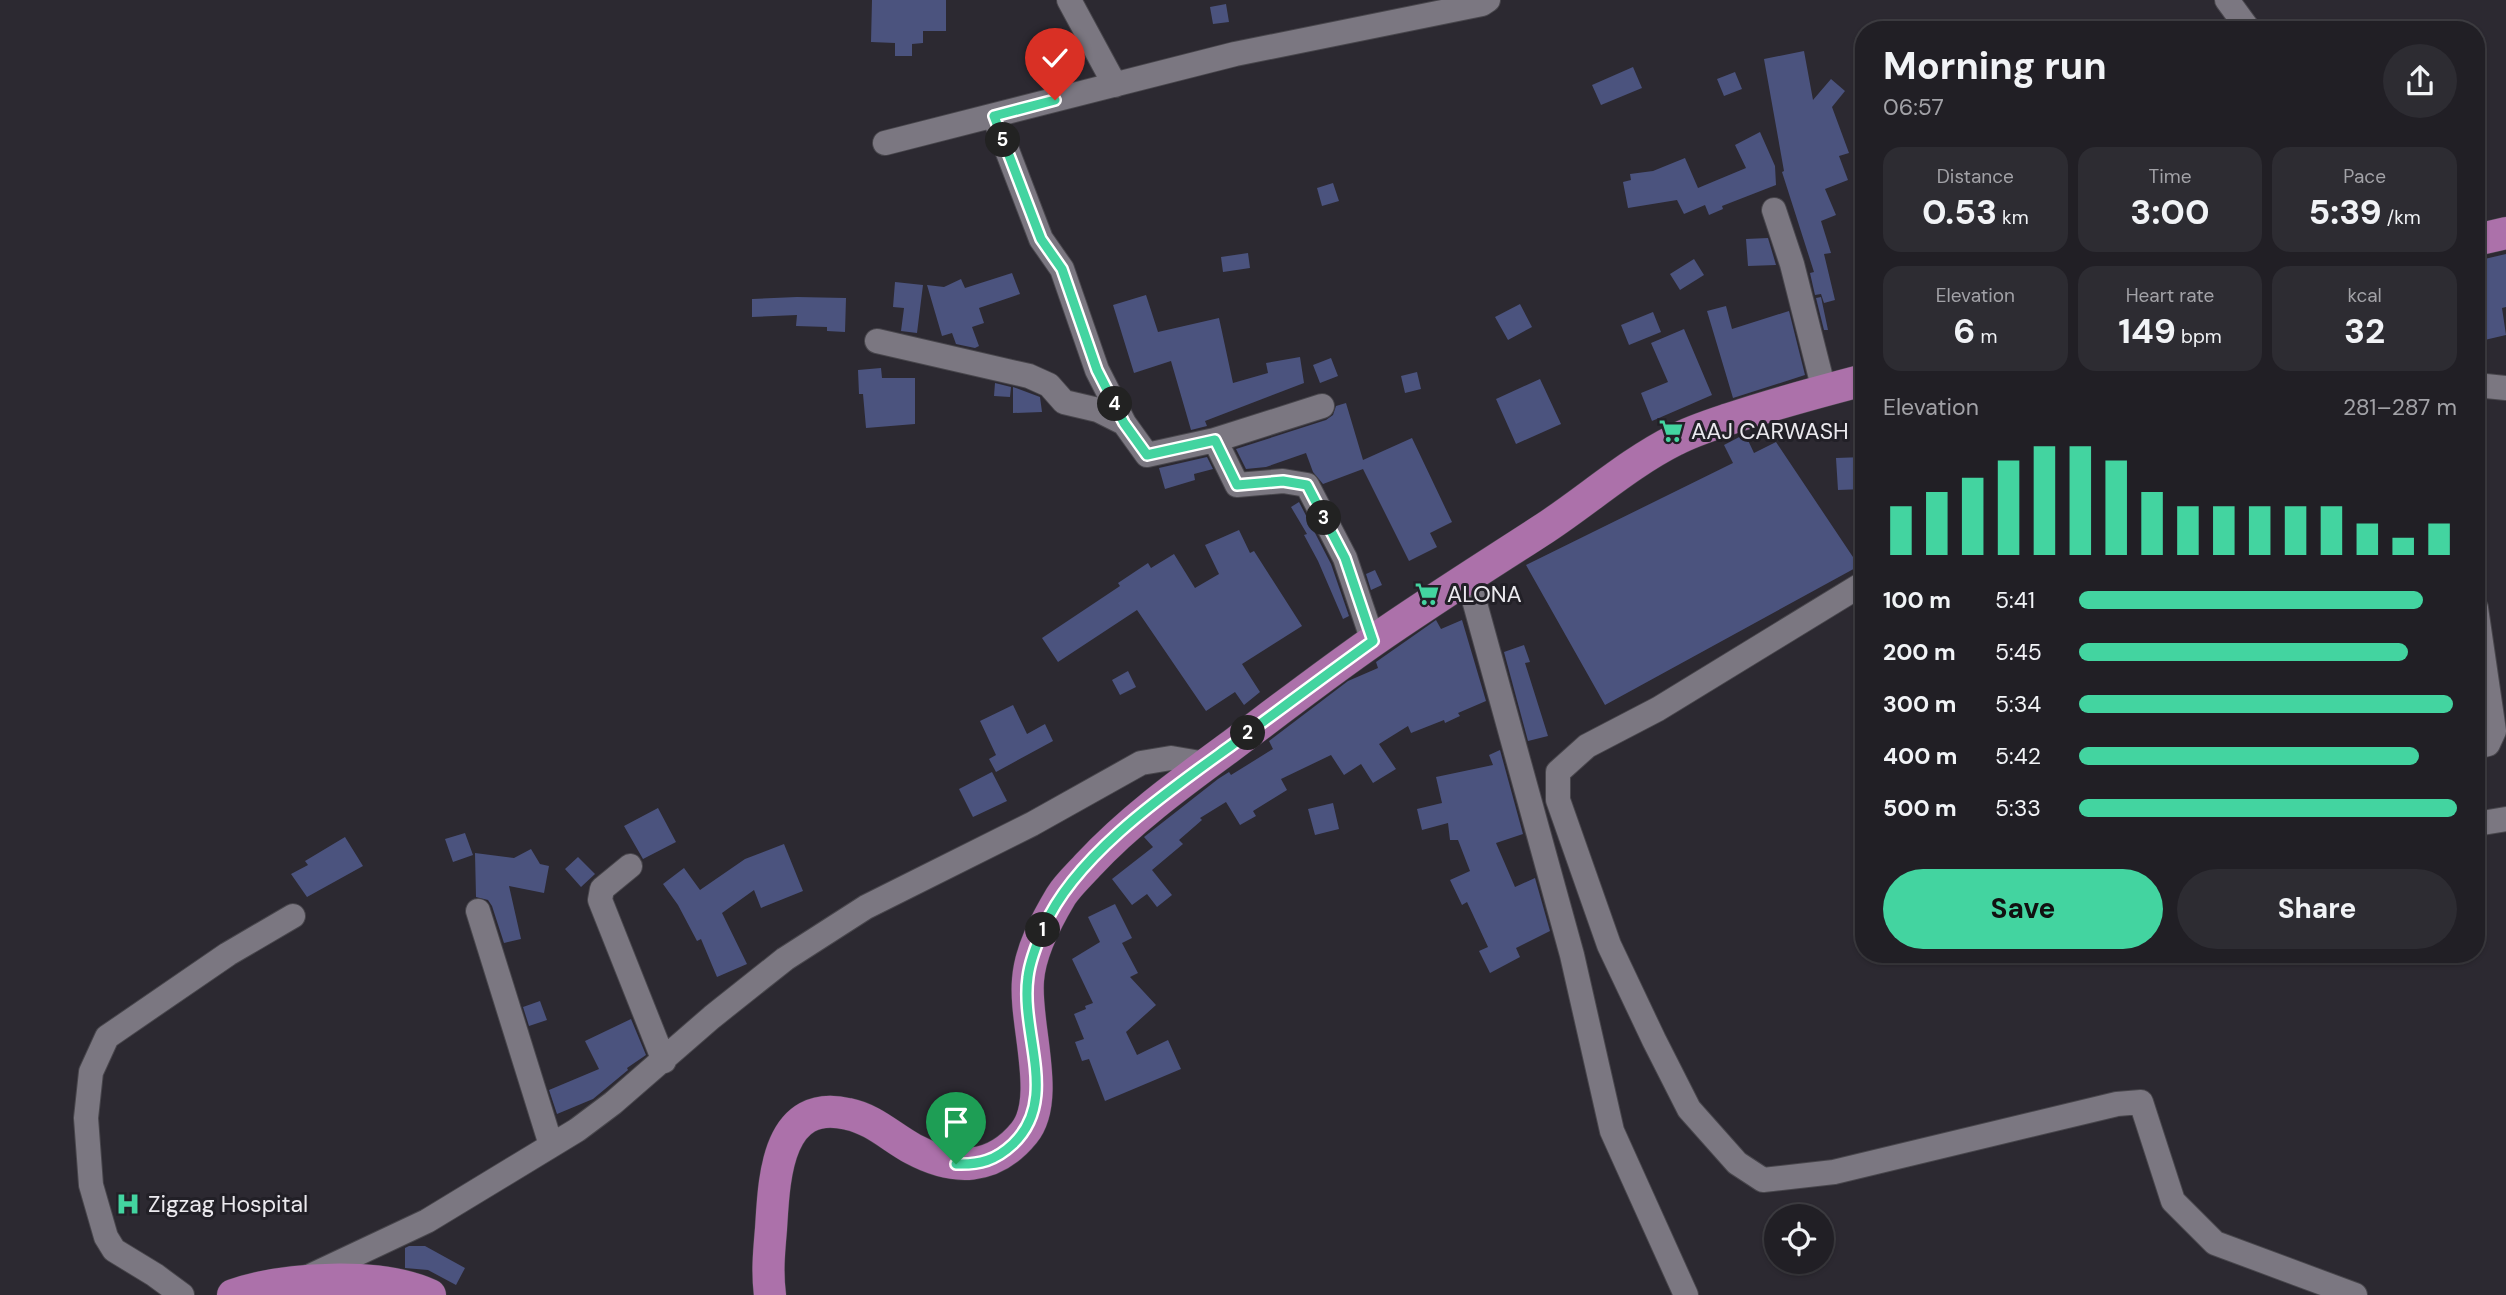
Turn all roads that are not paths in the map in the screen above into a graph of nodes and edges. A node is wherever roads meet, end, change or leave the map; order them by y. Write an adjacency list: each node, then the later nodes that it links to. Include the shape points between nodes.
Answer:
1 (1069, 0): 3 (street)
2 (1488, 0): 3 (street, via 1235,54)
3 (1115, 85): 4 (street)
4 (994, 116): 5 (street); 15 (street, via 1041,239 1062,269 1097,370)
5 (884, 143)
6 (1774, 210): 13 (street)
7 (2506, 233): 8 (main road)
8 (2485, 238)
9 (877, 341): 15 (street, via 1029,376 1049,385 1064,402 1098,410)
10 (1855, 382): 13 (main road)
11 (2485, 386): 12 (street)
12 (2506, 388)
13 (1824, 390): 17 (main road, via 1677,439)
14 (1322, 406): 16 (street)
15 (1124, 423): 16 (street, via 1147,455)
16 (1215, 440): 19 (street, via 1237,485 1283,481 1307,485 1345,558)
17 (1468, 578): 19 (main road); 36 (street, via 1572,955 1612,1131)
18 (1855, 589): 37 (street, via 1658,709 1587,746 1558,772 1558,800 1609,944 1689,1109 1737,1163 1763,1181 1834,1172 2141,1102 2173,1201 2215,1243)
19 (1373, 641): 23 (main road)
20 (2485, 642): 21 (street)
21 (2497, 687): 22 (street, via 2494,730)
22 (2485, 745)
23 (1206, 764): 29 (street, via 1171,758 1141,763 866,907 785,958); 35 (main road, via 1108,844 1063,892 1045,924 1028,978 1027,1017 1037,1087 1034,1114 1026,1131 992,1160 964,1164 914,1150 853,1115 834,1111 802,1121 782,1146 777,1166 771,1199)
24 (2506, 819): 25 (street)
25 (2485, 822)
26 (630, 866): 29 (street, via 601,889 600,900)
27 (478, 911): 30 (street)
28 (293, 916): 32 (street, via 228,954 107,1038 91,1072 86,1118 91,1185 106,1237 114,1250)
29 (663, 1061): 30 (street, via 613,1103)
30 (551, 1145): 31 (street, via 427,1221)
31 (298, 1282): 33 (main road); 34 (main road, via 390,1282)
32 (182, 1295)
33 (233, 1295)
34 (430, 1295)
35 (770, 1295)
36 (1686, 1295)
37 (2355, 1295)

